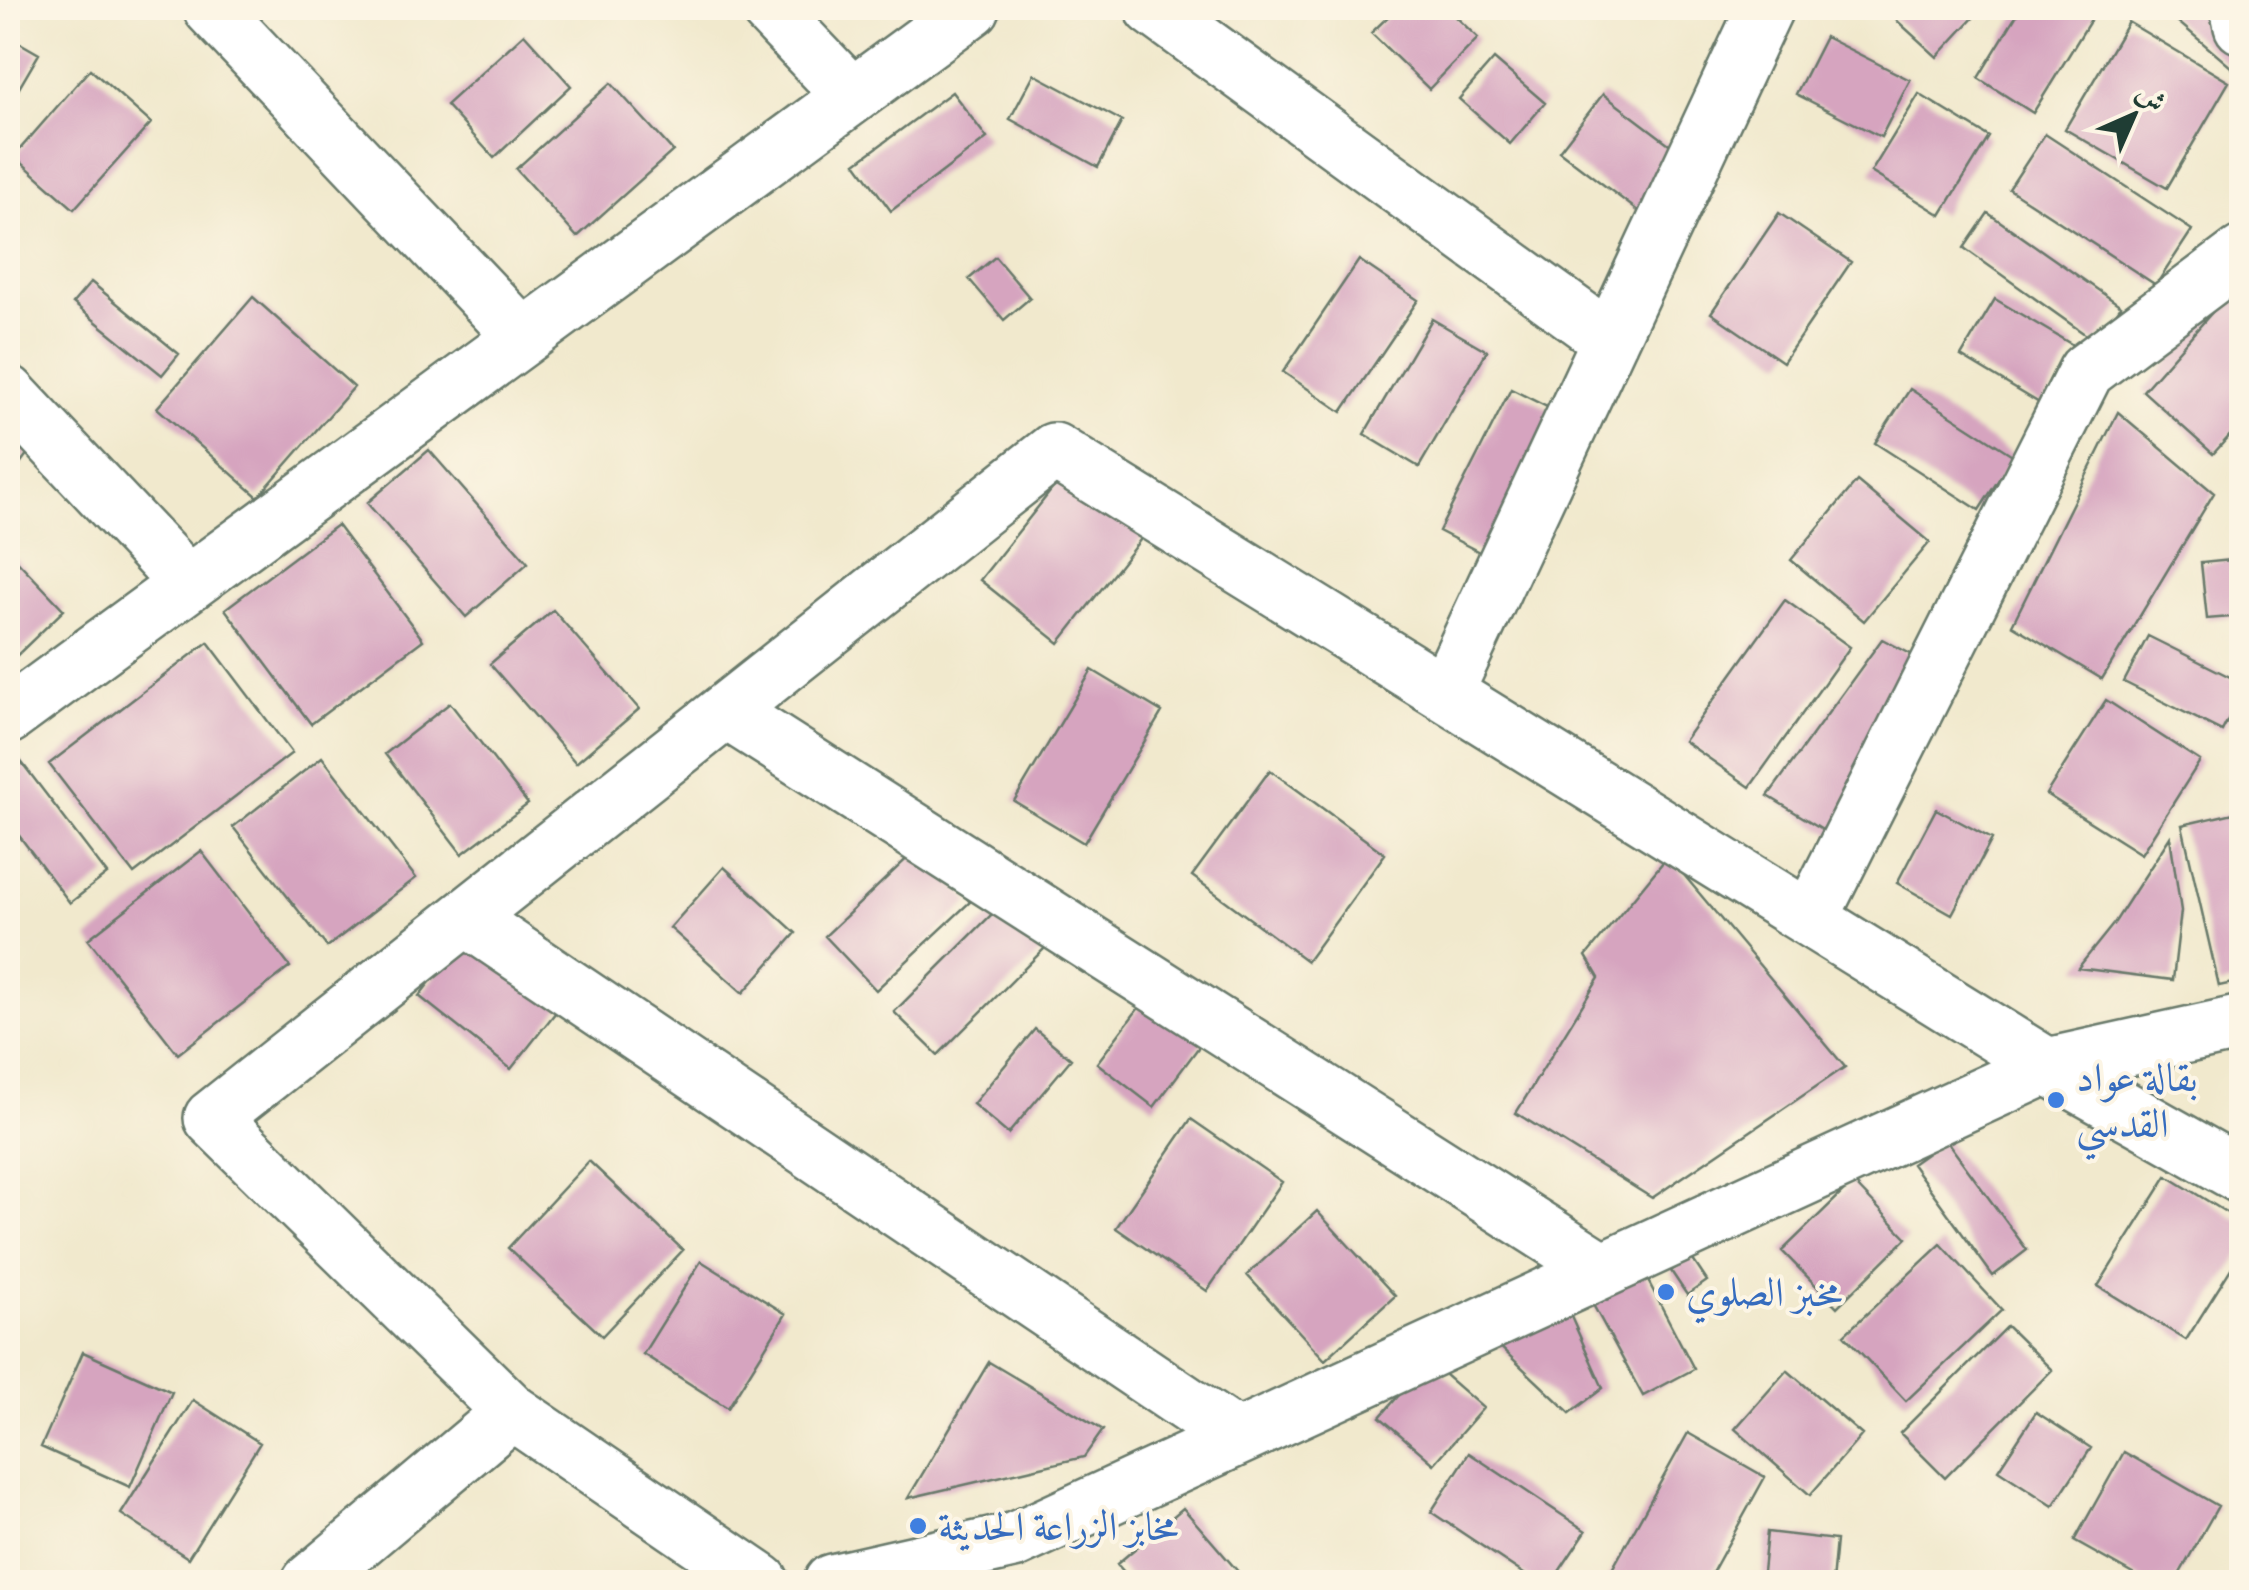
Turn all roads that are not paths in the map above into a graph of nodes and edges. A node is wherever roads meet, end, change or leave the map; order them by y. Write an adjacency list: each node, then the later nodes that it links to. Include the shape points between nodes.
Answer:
1 (211, 8): 10 (street)
2 (768, 8): 8 (street)
3 (972, 8): 8 (street)
4 (1153, 8): 11 (street)
5 (1765, 8): 11 (street)
6 (2238, 8): 7 (street)
7 (2242, 26)
8 (852, 96): 10 (street)
9 (2242, 254): 18 (street, via 2086,371)
10 (523, 337): 13 (street)
11 (1610, 340): 14 (street)
12 (8, 393): 13 (street)
13 (188, 584): 16 (street)
14 (1445, 693): 15 (street, via 1054,451); 18 (street)
15 (726, 711): 17 (street); 22 (street)
16 (8, 716)
17 (466, 918): 23 (street, via 212,1118); 24 (street)
18 (1810, 919): 20 (street)
19 (2242, 1024): 20 (street)
20 (2047, 1066): 21 (street); 22 (street)
21 (2242, 1176)
22 (1603, 1270): 24 (street)
23 (512, 1412): 25 (street); 26 (street)
24 (1237, 1438): 27 (street, via 1013,1541)
25 (310, 1582)
26 (761, 1582)
27 (832, 1582)

